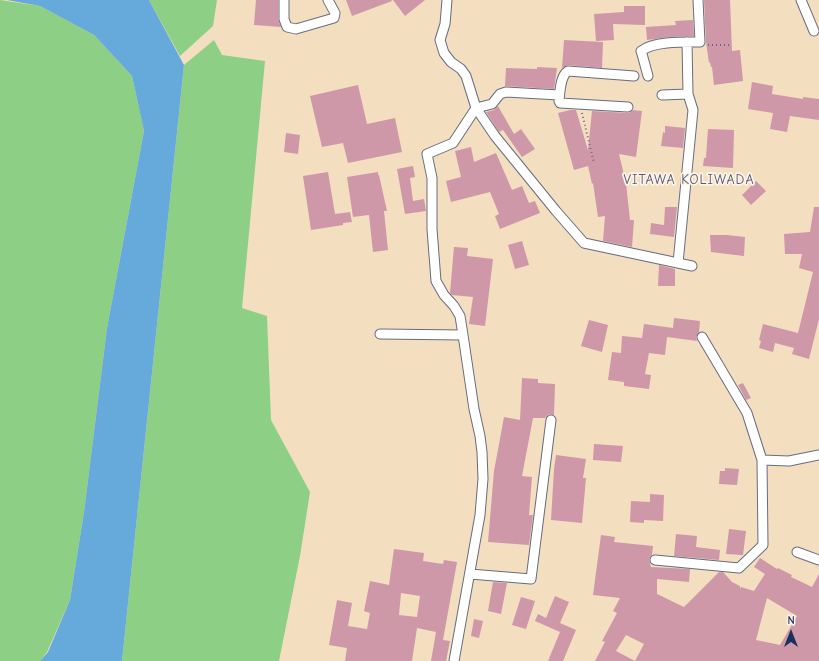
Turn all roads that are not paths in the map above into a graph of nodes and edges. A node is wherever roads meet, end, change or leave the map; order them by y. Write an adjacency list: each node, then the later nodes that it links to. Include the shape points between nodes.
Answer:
1 (284, 0): 2 (street, via 284,19 287,27 296,29 334,18 335,13)
2 (328, 0)
3 (447, 0): 14 (street, via 445,24 440,40 444,53 466,76)
4 (698, 0): 7 (street, via 700,42)
5 (801, 0): 6 (street)
6 (814, 31)
7 (687, 42): 9 (street, via 655,45 644,49 642,51); 10 (street)
8 (634, 76): 11 (street, via 568,71 563,78)
9 (648, 76)
10 (688, 94): 12 (street); 15 (street, via 693,110)
11 (559, 95): 13 (street, via 560,103); 14 (street, via 506,92 500,94 492,104)
12 (662, 95)
13 (628, 107)
14 (476, 108): 15 (street, via 495,136 584,243); 18 (street, via 453,143 427,154 432,178 432,230 436,281 460,316)
15 (678, 262): 16 (street)
16 (692, 266)
17 (380, 334): 18 (street)
18 (463, 335): 26 (street, via 482,452 483,479)
19 (702, 338): 22 (street, via 747,413)
20 (551, 420): 26 (street, via 531,579)
21 (819, 455): 22 (street, via 789,461)
22 (762, 460): 24 (street, via 763,545 739,568)
23 (797, 552): 25 (street)
24 (655, 560)
25 (819, 560)
26 (470, 574): 27 (street)
27 (454, 661)

